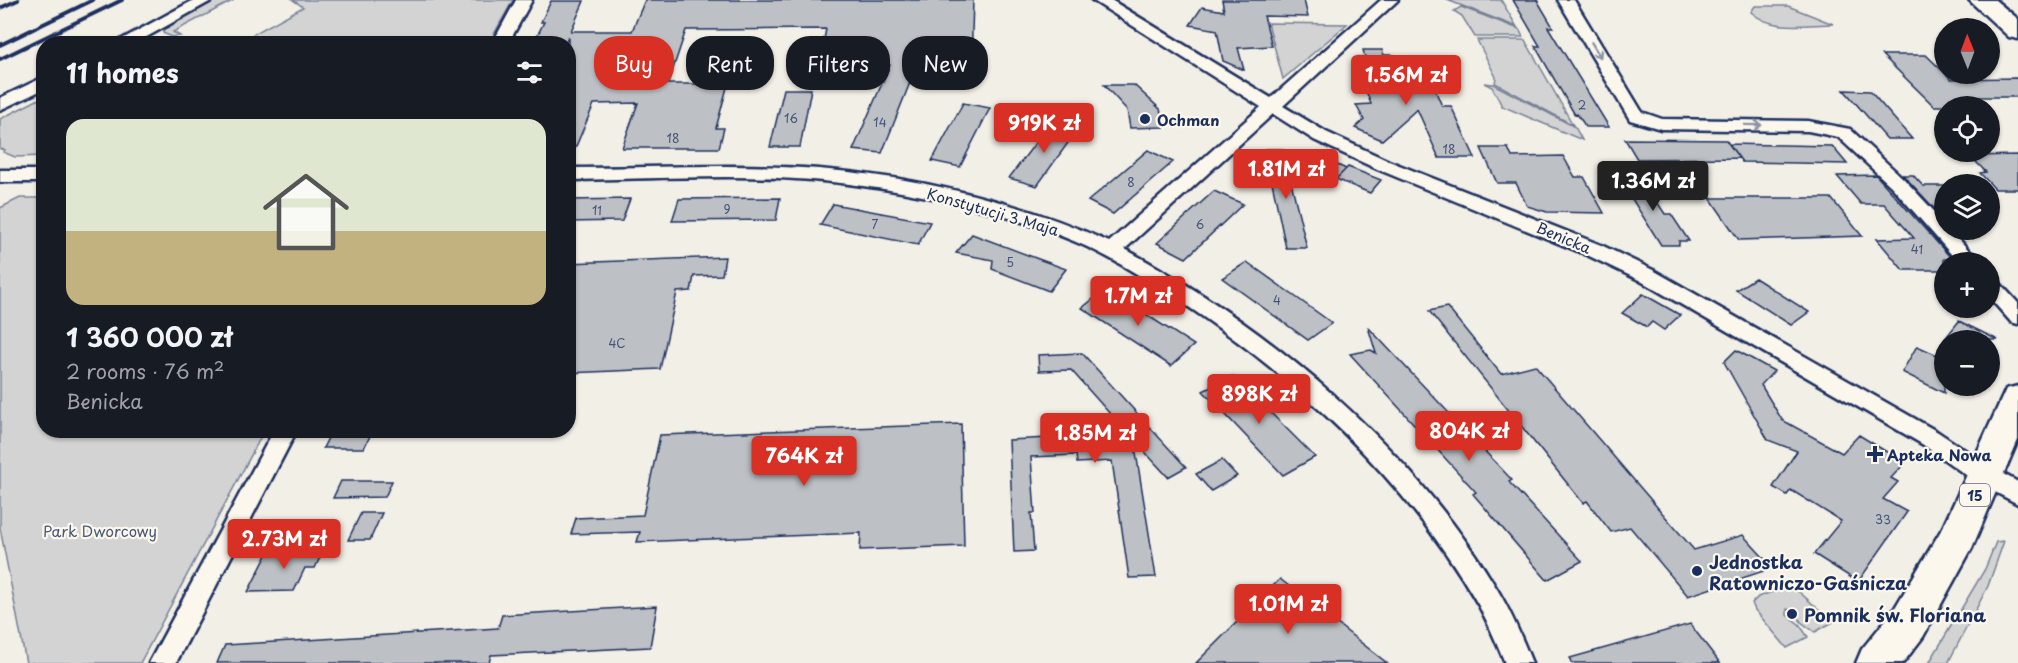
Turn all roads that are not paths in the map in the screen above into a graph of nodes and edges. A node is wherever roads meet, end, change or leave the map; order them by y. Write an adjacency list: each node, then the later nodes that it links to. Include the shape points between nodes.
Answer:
1 (205, 0): 8 (street)
2 (525, 0): 9 (street)
3 (1100, 0): 12 (street, Benicka)
4 (1566, 0): 17 (street, one-way to 17, via 1636,116 1661,124 1808,126 1844,133 1898,183)
5 (1981, 0): 7 (main road)
6 (1379, 3): 12 (street)
7 (2018, 32)
8 (136, 36)
9 (505, 36)
10 (36, 86): 11 (street)
11 (0, 105)
12 (1273, 106): 16 (street); 22 (street, Benicka, via 1320,136 1383,165 1555,233 1646,275 1930,438)
13 (576, 174): 16 (street, Konstytucji 3 Maja, via 798,174 878,182 1024,216)
14 (0, 176): 15 (street)
15 (36, 177)
16 (1112, 250): 24 (street, Konstytucji 3 Maja, via 1206,306 1257,343 1364,439 1439,525 1488,598)
17 (1960, 252)
18 (2000, 297): 19 (street)
19 (2018, 317)
20 (2018, 399): 22 (main road, 15)
21 (282, 438): 23 (street)
22 (2001, 484): 25 (main road, 15, via 1958,536 1908,624)
23 (162, 663)
24 (1519, 663)
25 (1877, 663)

